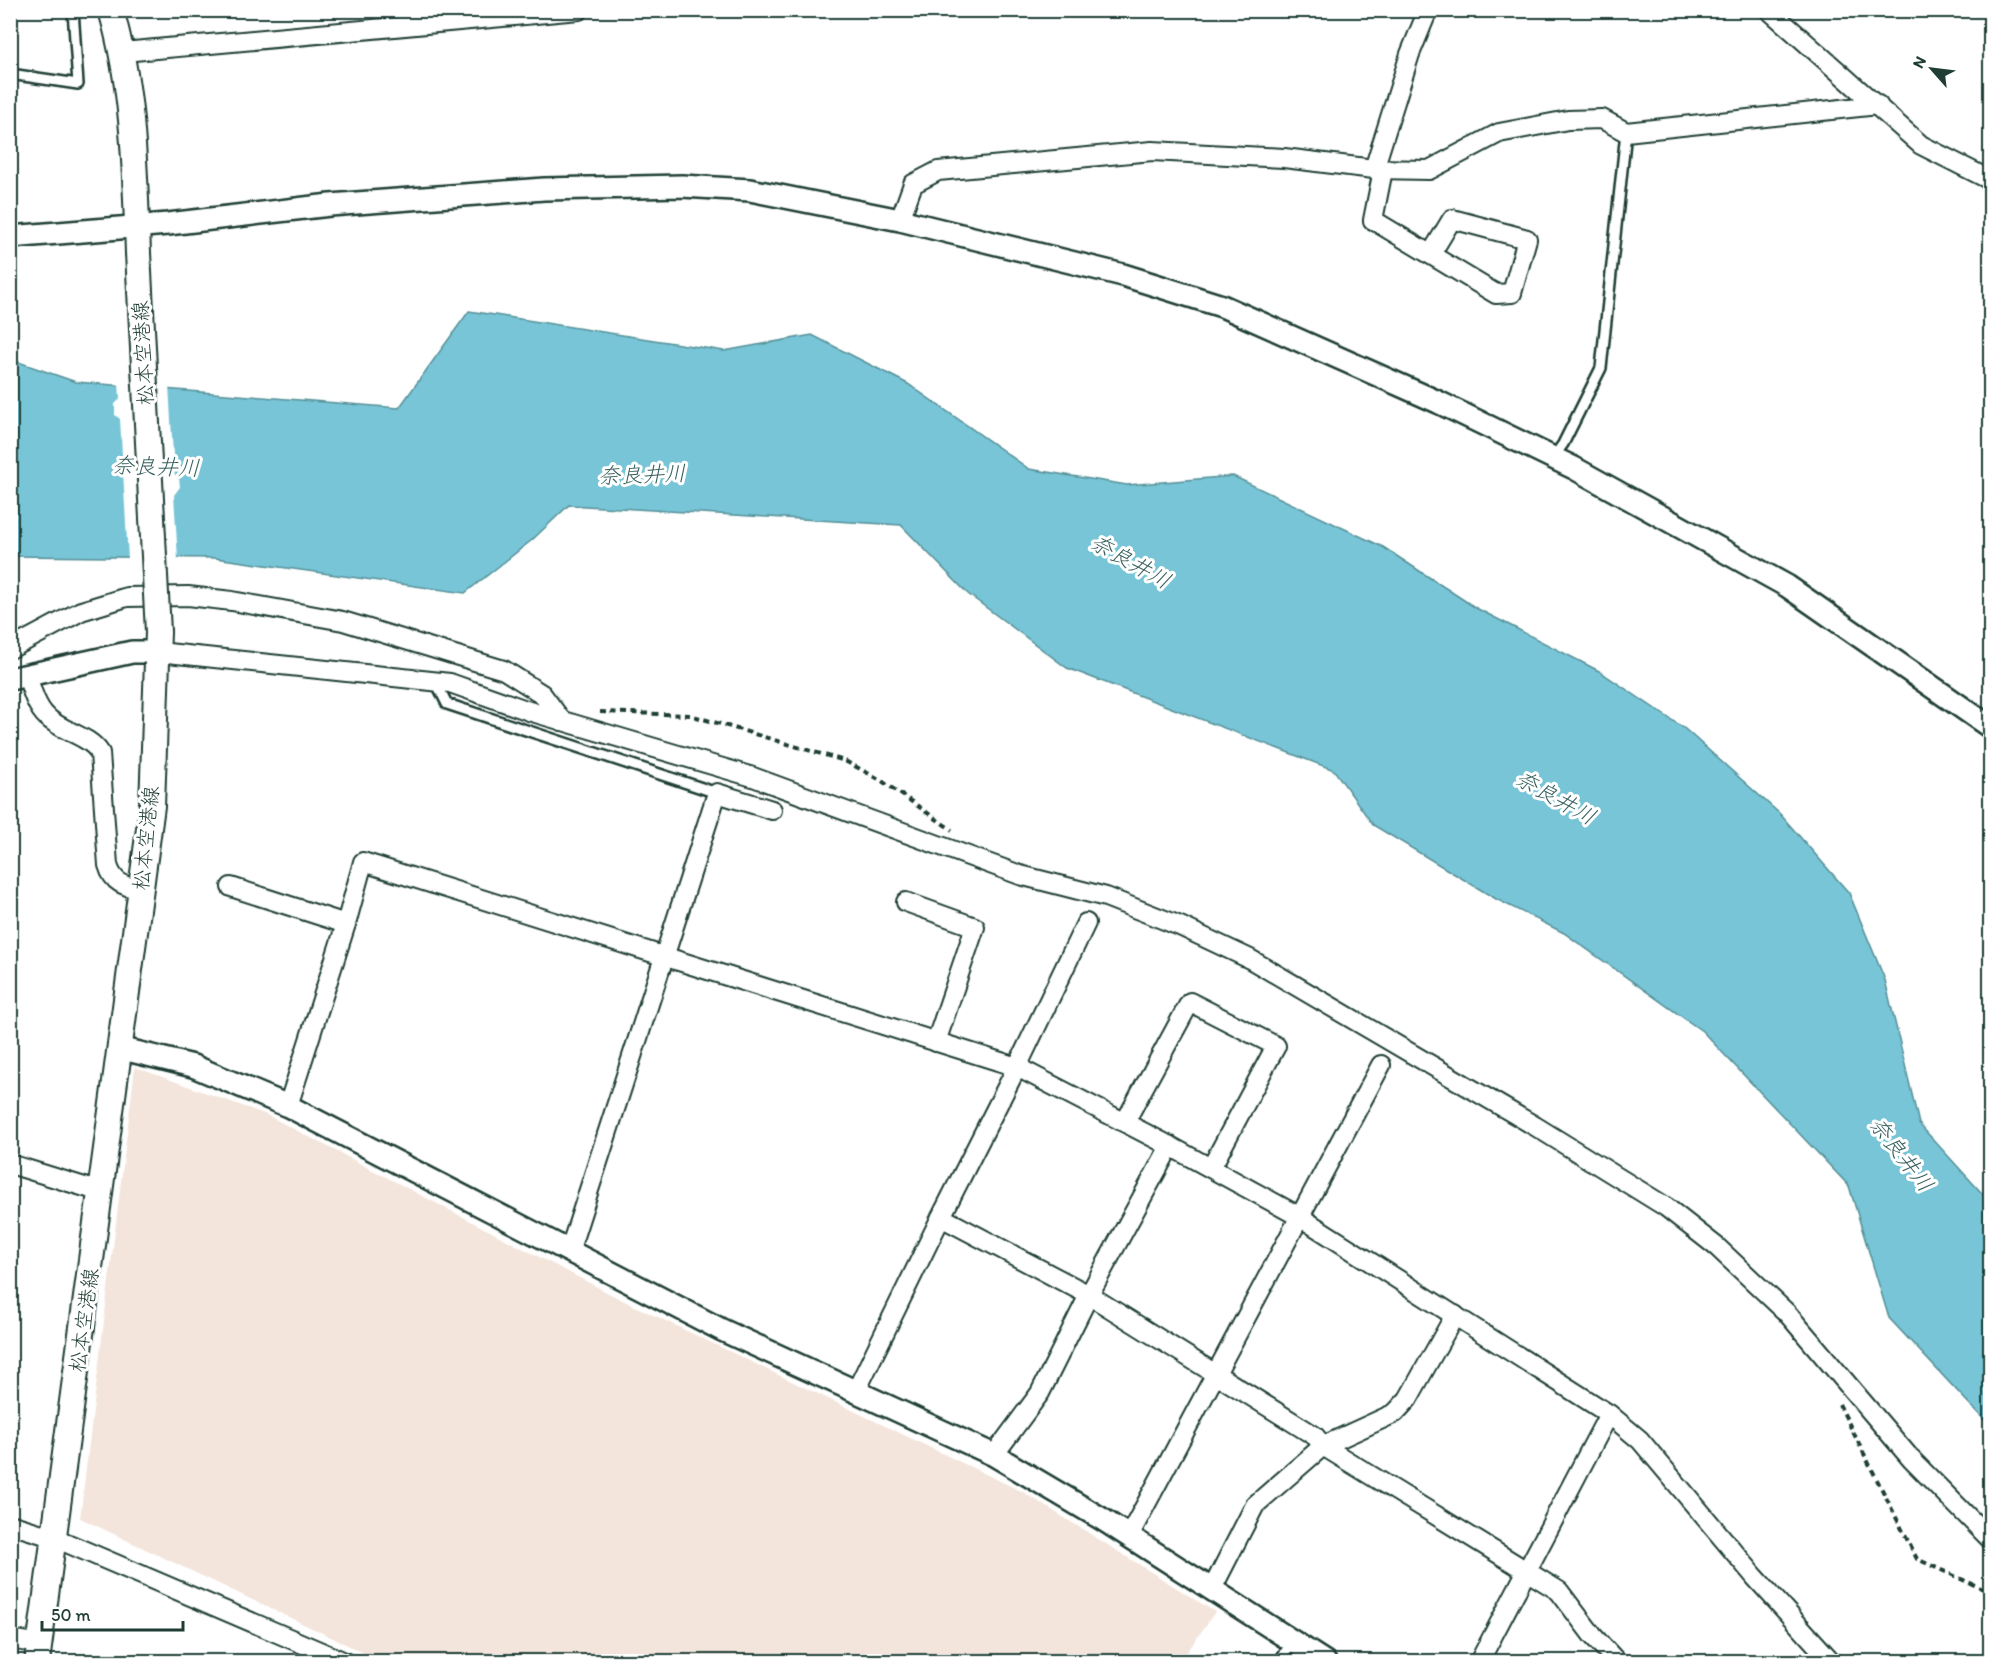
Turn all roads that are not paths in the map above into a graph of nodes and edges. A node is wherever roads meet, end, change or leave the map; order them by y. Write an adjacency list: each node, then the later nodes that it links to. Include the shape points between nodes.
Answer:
1 (73, 10): 7 (lane, via 78,84)
2 (111, 10): 6 (main road, 松本空港線)
3 (579, 10): 6 (street)
4 (1428, 10): 10 (street, via 1410,54)
5 (1769, 10): 8 (street)
6 (123, 52): 13 (main road, 松本空港線, via 134,145)
7 (10, 74)
8 (1878, 105): 9 (street); 11 (street, via 1921,145)
9 (1626, 132): 10 (street, via 1602,120 1568,120 1499,134 1429,170); 16 (lane, via 1601,368)
10 (1378, 170): 12 (street, via 1284,158 1152,151 938,171 913,184); 15 (street, via 1373,220)
11 (1990, 180)
12 (900, 220): 13 (street, via 750,190 682,186 544,189 330,204); 16 (street, via 1123,275 1222,306)
13 (137, 227): 14 (street); 17 (main road, 松本空港線, bridge)
14 (10, 237)
15 (1431, 254): 15 (street, via 1496,294 1512,293 1527,239 1452,219)
16 (1553, 458): 22 (street, via 1787,586)
17 (158, 642): 19 (street, via 132,652); 20 (street); 26 (main road, 松本空港線, via 152,806)
18 (10, 649): 21 (street, via 81,611 127,597 188,596 232,601 343,621 504,670 542,694)
19 (19, 677): 26 (street, via 46,717 95,745 100,753 111,876 119,884)
20 (436, 682): 21 (street); 23 (lane, via 447,704)
21 (562, 721): 54 (street, via 753,777 1020,875 1106,897 1250,959 1666,1207 1717,1247 1787,1313 1912,1460)
22 (1990, 727)
23 (717, 793): 24 (street); 30 (street)
24 (772, 810)
25 (231, 887): 29 (street)
26 (141, 890): 32 (main road, 松本空港線)
27 (906, 902): 31 (street, via 975,927)
28 (1086, 923): 34 (street)
29 (346, 924): 30 (street, via 363,862); 35 (street)
30 (665, 955): 31 (street); 43 (street)
31 (936, 1042): 34 (street)
32 (118, 1048): 35 (street, via 193,1066); 40 (main road, 松本空港線)
33 (1380, 1065): 42 (street)
34 (1017, 1067): 36 (street); 41 (street)
35 (288, 1106): 43 (street)
36 (1125, 1122): 37 (street); 39 (street, via 1190,1002 1276,1046)
37 (1170, 1146): 39 (street); 44 (street)
38 (10, 1164): 40 (street)
39 (1211, 1168): 42 (street)
40 (101, 1192): 53 (main road, 松本空港線)
41 (941, 1217): 44 (street); 47 (street)
42 (1300, 1217): 45 (street); 46 (street)
43 (569, 1252): 47 (street, via 722,1330)
44 (1089, 1295): 46 (street); 50 (street, via 1040,1394)
45 (1455, 1315): 48 (street); 49 (street, via 1408,1399 1395,1413)
46 (1216, 1372): 49 (street, via 1315,1436); 52 (street)
47 (856, 1391): 50 (street)
48 (1609, 1414): 55 (street); 65 (street, via 1640,1440)
49 (1323, 1446): 55 (street); 56 (street, via 1255,1505)
50 (994, 1455): 52 (street)
51 (10, 1524): 53 (street)
52 (1128, 1536): 56 (street)
53 (55, 1538): 59 (main road, 松本空港線); 60 (street)
54 (1990, 1539)
55 (1527, 1572): 63 (street); 64 (street, via 1559,1591)
56 (1212, 1589): 58 (street)
57 (10, 1639): 59 (street)
58 (1292, 1641): 61 (lane); 62 (street)
59 (38, 1653)
60 (345, 1662)
61 (1279, 1662)
62 (1325, 1662)
63 (1479, 1662)
64 (1617, 1662)
65 (1832, 1662)

